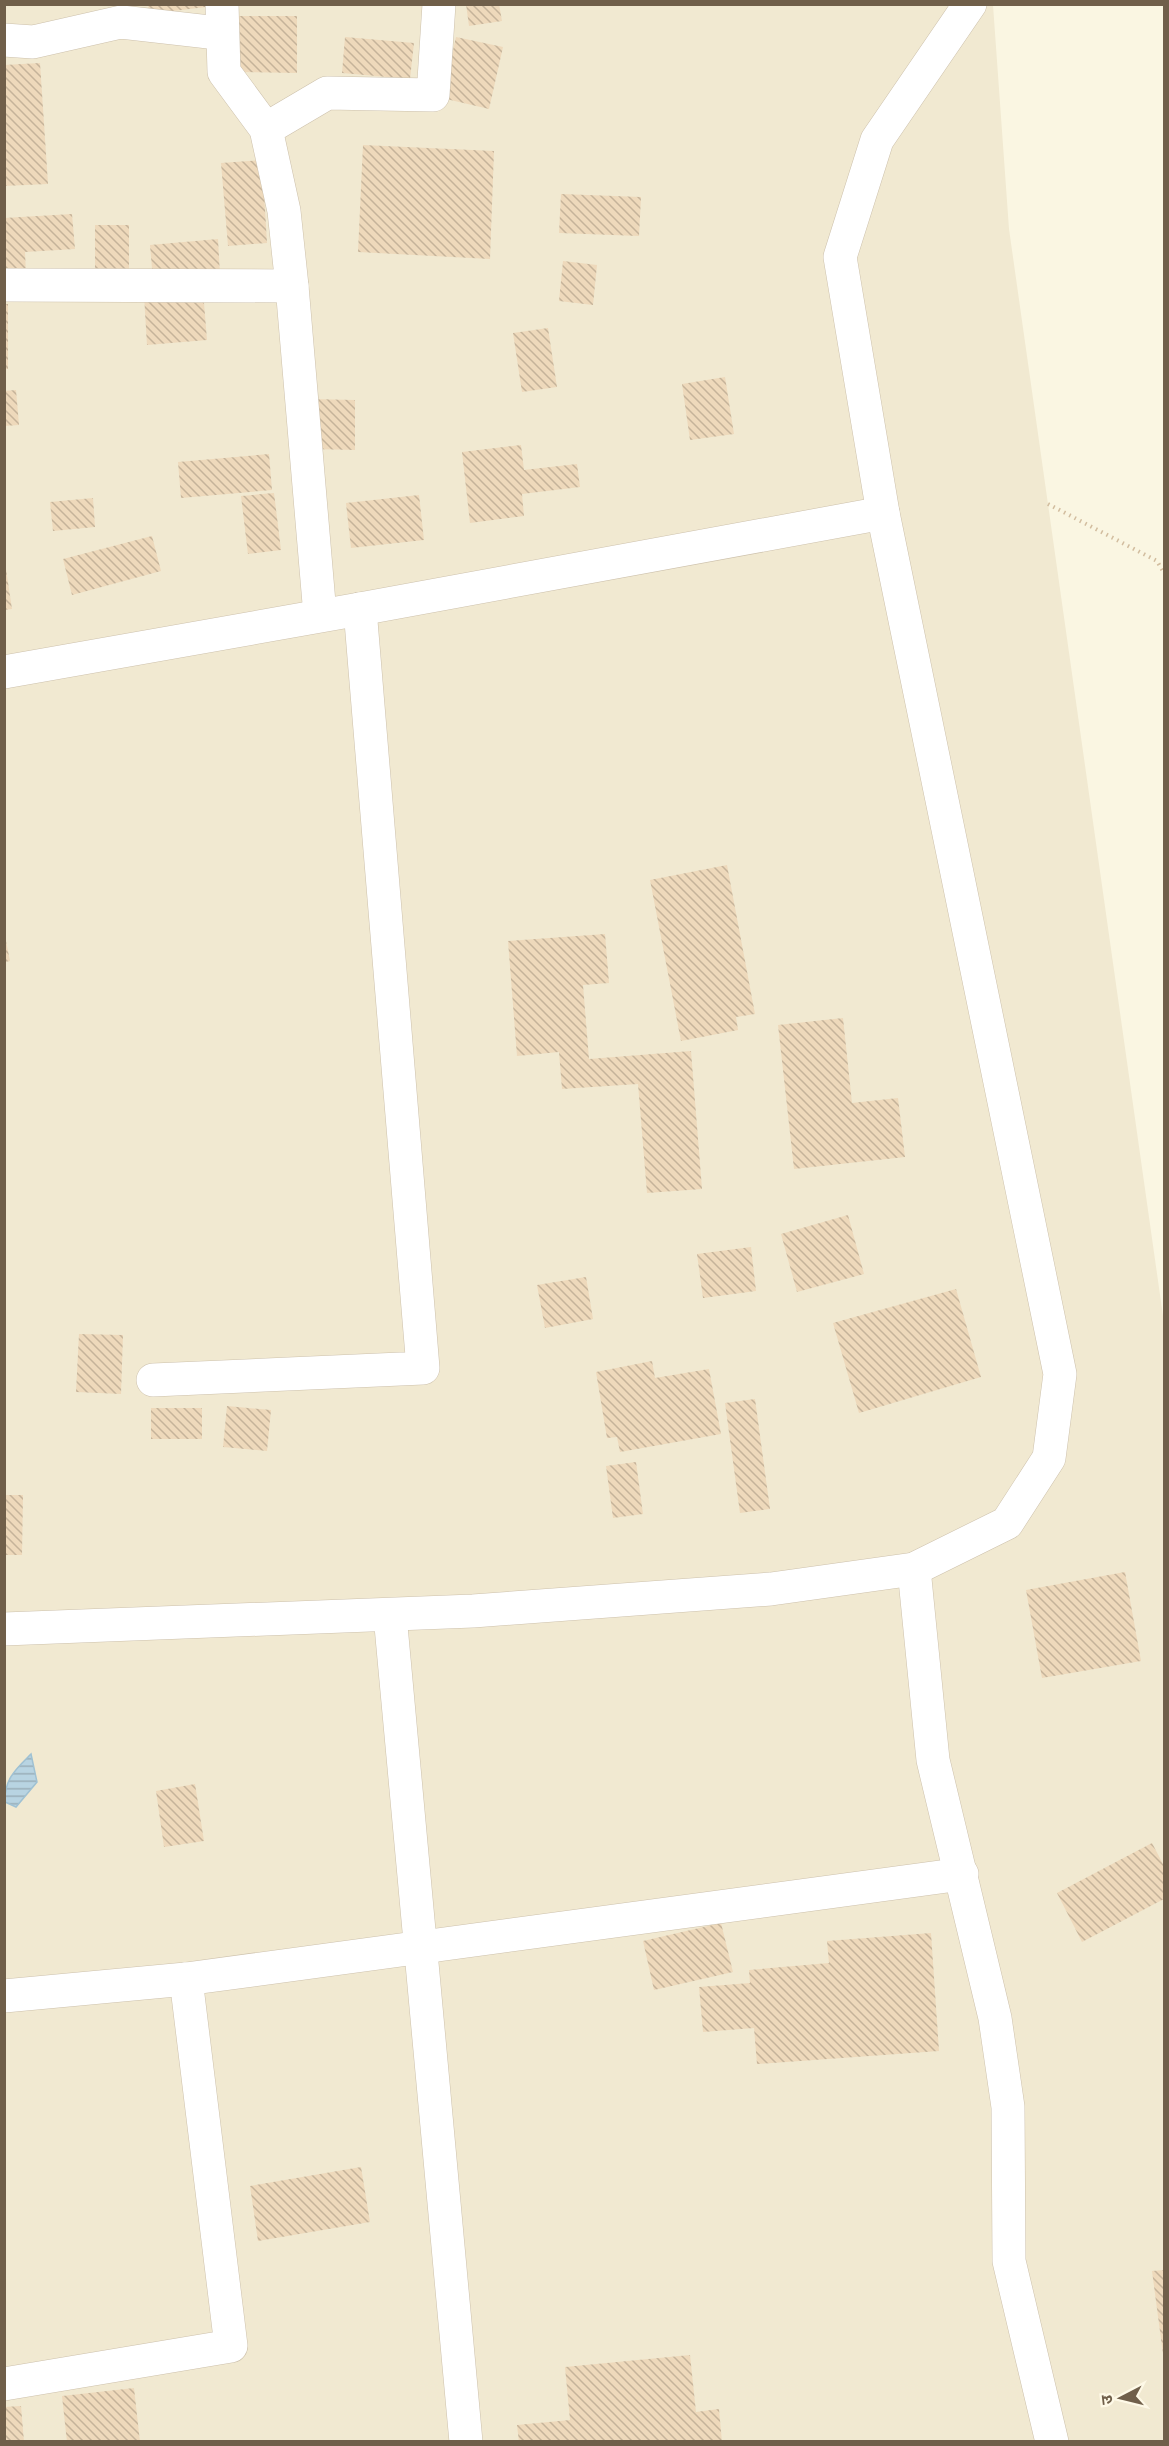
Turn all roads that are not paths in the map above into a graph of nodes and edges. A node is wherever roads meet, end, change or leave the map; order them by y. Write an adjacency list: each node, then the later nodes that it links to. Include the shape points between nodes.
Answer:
1 (439, 4): 5 (street, via 433,95 327,93)
2 (970, 4): 8 (street, via 877,140 840,257)
3 (215, 18): 4 (street, via 121,22 33,42); 5 (street, via 224,72)
4 (4, 40)
5 (266, 129): 7 (street, via 284,211)
6 (4, 285): 7 (street)
7 (292, 286): 10 (street)
8 (883, 513): 9 (street); 13 (street, via 1060,1374 1049,1458 1007,1523)
9 (360, 609): 10 (street); 12 (street, via 423,1368)
10 (321, 615): 11 (street)
11 (8, 675)
12 (153, 1380)
13 (914, 1569): 14 (street, via 771,1589); 16 (street, via 933,1760)
14 (390, 1615): 15 (street); 17 (street)
15 (4, 1629)
16 (962, 1875): 17 (street); 22 (street, via 995,2018 1008,2107 1009,2261)
17 (420, 1947): 18 (street); 21 (street)
18 (186, 1979): 19 (street); 20 (street, via 231,2346)
19 (4, 1996)
20 (4, 2384)
21 (466, 2442)
22 (1052, 2442)

